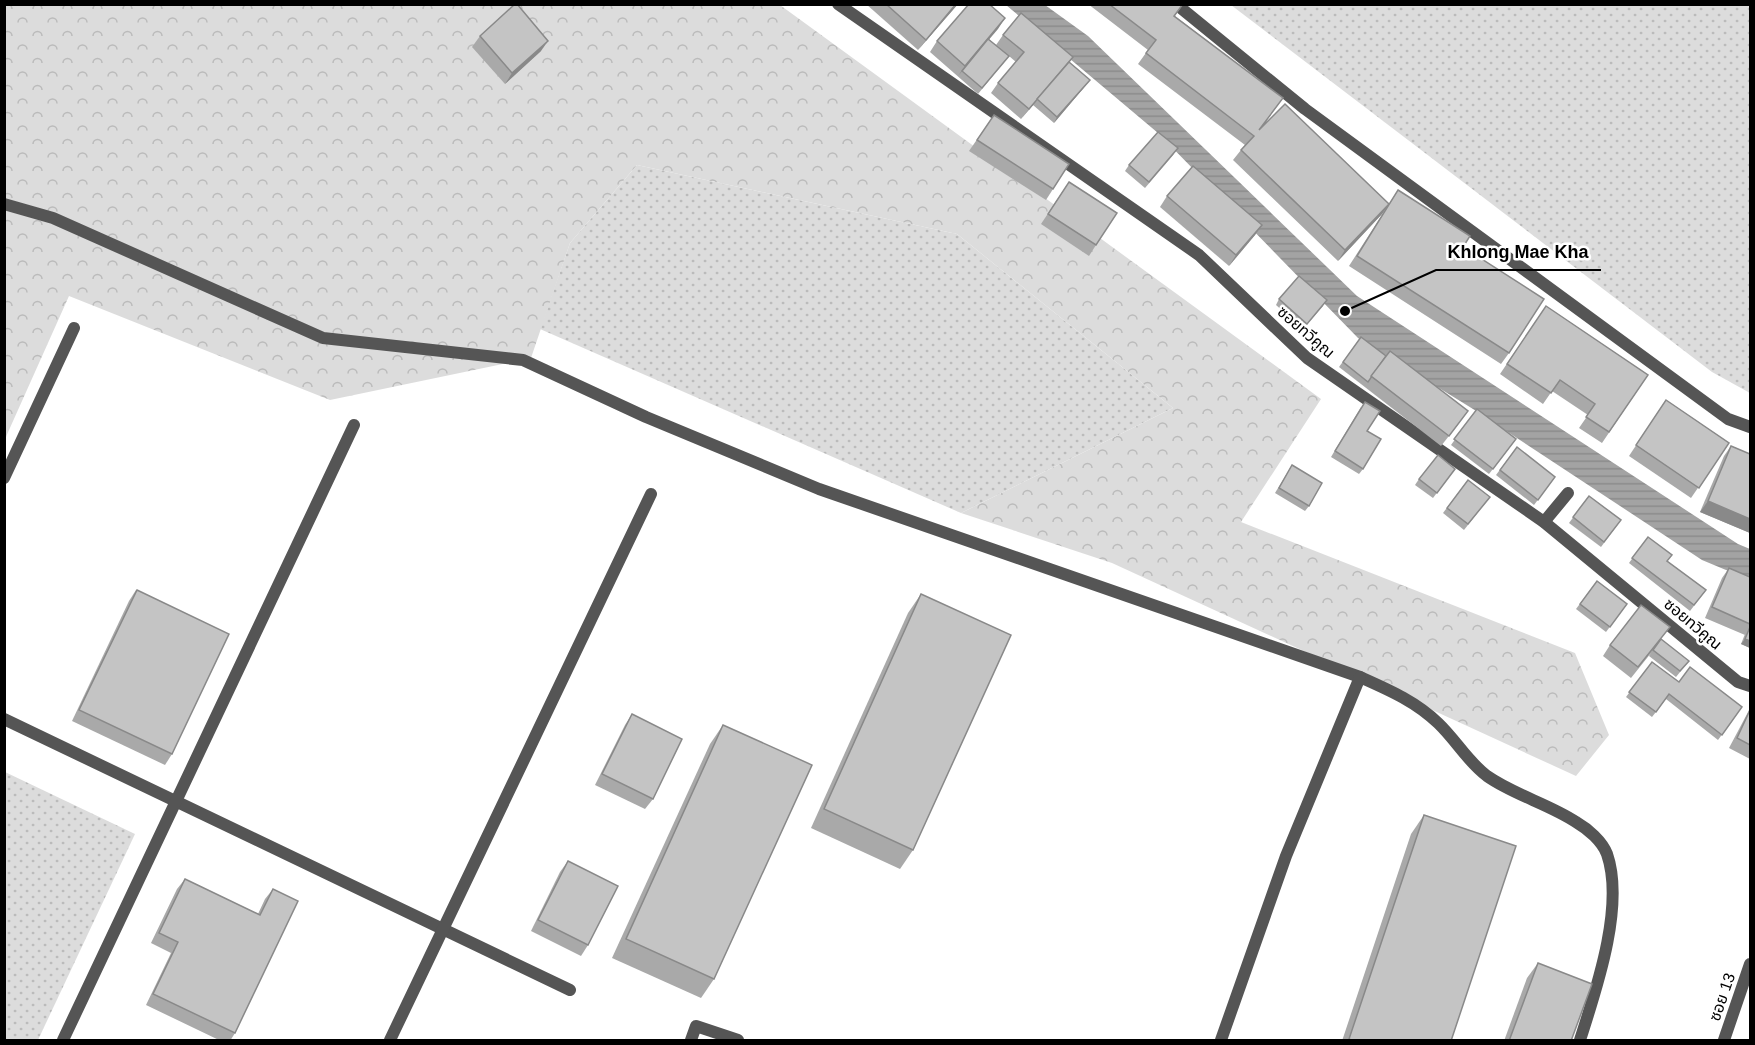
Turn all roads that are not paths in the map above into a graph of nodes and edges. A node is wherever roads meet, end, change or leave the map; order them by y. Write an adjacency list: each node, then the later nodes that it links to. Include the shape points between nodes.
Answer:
1 (838, 4): 10 (street, ซอยทวีคูณ, via 1199,255 1307,358)
2 (1176, 4): 6 (street, via 1305,109 1728,419)
3 (4, 204): 11 (street, via 53,218 323,338 523,360 646,417 819,489)
4 (74, 328): 7 (street)
5 (354, 425): 14 (street)
6 (1750, 427)
7 (4, 478)
8 (1568, 493): 10 (street)
9 (651, 494): 15 (street)
10 (1544, 522): 12 (street, ซอยทวีคูณ, via 1738,682)
11 (1360, 677): 22 (street, via 1286,856); 23 (street, via 1409,699 1439,723 1477,768 1577,822 1607,852 1611,928)
12 (1750, 686)
13 (4, 719): 14 (street)
14 (176, 801): 15 (street); 18 (street)
15 (443, 929): 17 (street); 19 (street)
16 (1750, 964): 24 (street, ซอย 13)
17 (570, 990)
18 (63, 1041)
19 (390, 1041)
20 (690, 1041): 21 (street, via 696,1026)
21 (738, 1041)
22 (1221, 1041)
23 (1580, 1041)
24 (1724, 1041)

